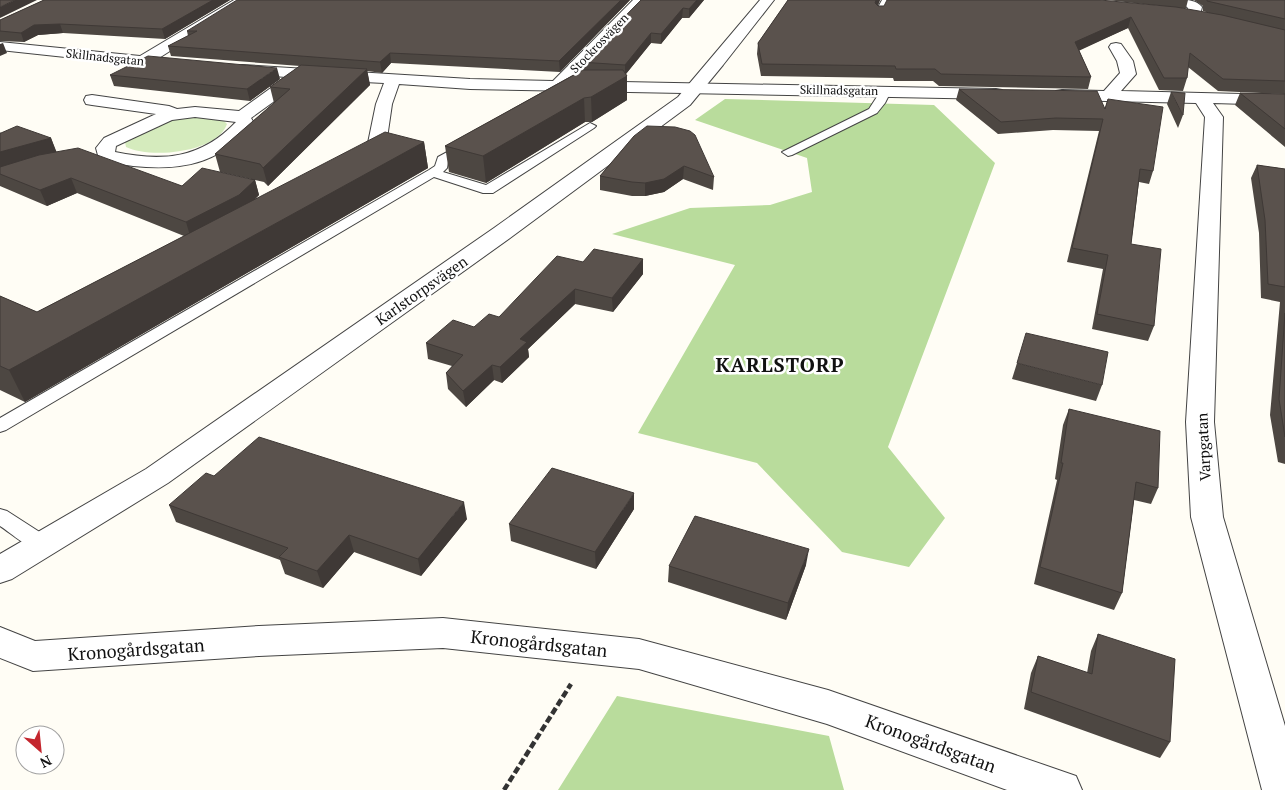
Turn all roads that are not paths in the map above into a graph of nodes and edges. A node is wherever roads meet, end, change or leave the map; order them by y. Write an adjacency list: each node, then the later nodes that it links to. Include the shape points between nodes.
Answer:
1 (243, 0): 10 (street)
2 (640, 0): 15 (street, Stockrosvägen)
3 (767, 0): 16 (street, Karlstorpsvägen)
4 (886, 0): 6 (lane)
5 (1186, 0): 7 (street, via 1196,12 1187,14)
6 (879, 13)
7 (1210, 19)
8 (0, 46): 10 (street, Skillnadsgatan)
9 (1116, 47): 20 (street, via 1125,61 1128,74)
10 (144, 60): 11 (street, Skillnadsgatan)
11 (190, 65)
12 (228, 69): 13 (street, Skillnadsgatan)
13 (300, 75): 14 (street, Skillnadsgatan); 26 (street)
14 (393, 80): 15 (street, Skillnadsgatan); 31 (street, via 384,104 382,146)
15 (558, 85): 16 (street, Skillnadsgatan); 24 (lane)
16 (696, 87): 17 (street, Skillnadsgatan); 36 (street, Karlstorpsvägen, via 684,101 502,233 181,459)
17 (886, 92): 18 (street, Skillnadsgatan); 29 (lane, via 874,111)
18 (1012, 94)
19 (1051, 95): 20 (street)
20 (1108, 96): 21 (street)
21 (1201, 98): 23 (street); 40 (street, Varpgatan, via 1214,117 1200,422 1207,517)
22 (92, 100): 25 (street)
23 (1285, 100)
24 (540, 101)
25 (172, 114): 26 (street, via 195,112); 30 (street, via 110,142 97,152 112,158)
26 (242, 117): 30 (street, via 245,123 237,132 206,151)
27 (590, 126): 32 (lane, via 488,190)
28 (475, 140): 32 (lane, via 438,159 441,168)
29 (788, 152)
30 (178, 162): 33 (street)
31 (337, 172)
32 (433, 173): 34 (lane)
33 (198, 174)
34 (0, 426)
35 (0, 516): 36 (lane)
36 (44, 545): 37 (street, Karlstorpsvägen)
37 (0, 570)
38 (0, 642): 39 (street, Kronogårdsgatan, via 33,656 443,633 639,654 828,707)
39 (1061, 790)
40 (1284, 790)

